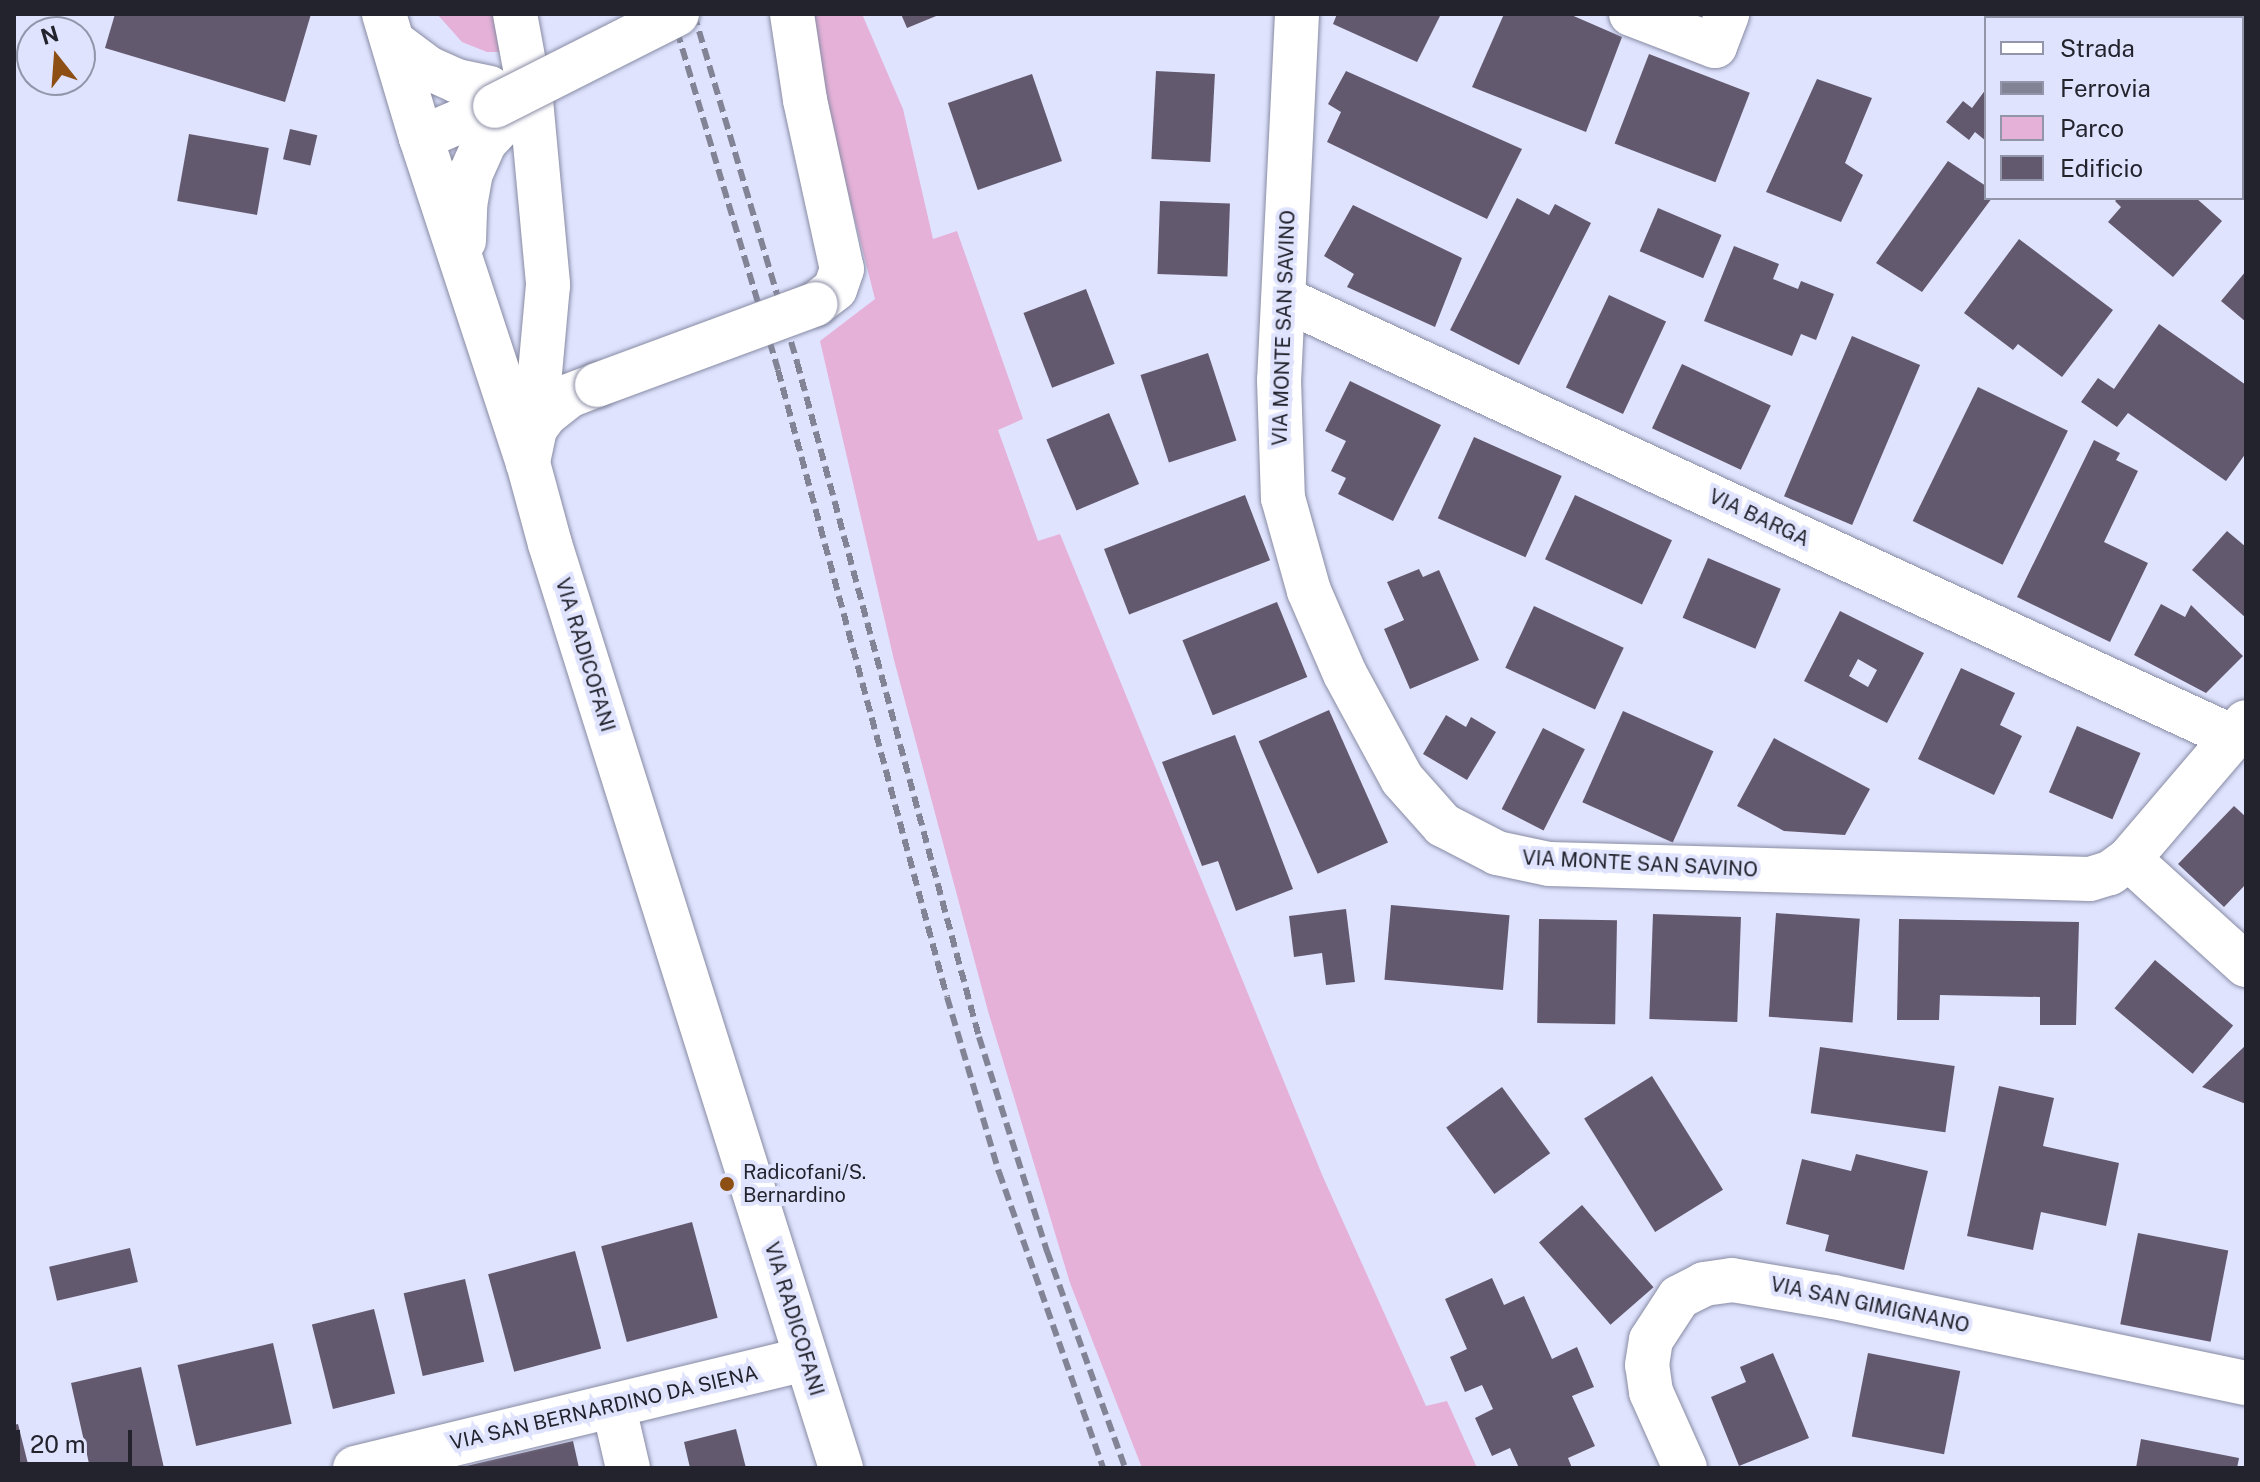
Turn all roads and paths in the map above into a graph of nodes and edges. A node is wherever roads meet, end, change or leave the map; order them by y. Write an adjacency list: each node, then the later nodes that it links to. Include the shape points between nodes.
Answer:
1 (515, 14): 12 (street, via 531,100 548,285)
2 (677, 14): 8 (street, bridge)
3 (792, 14): 12 (street, bridge, via 842,269 835,289 816,304 558,404)
4 (1297, 14): 11 (street, VIA MONTE SAN SAVINO)
5 (1631, 14): 6 (street, via 1715,46)
6 (1727, 14)
7 (388, 28): 8 (street, via 428,68); 9 (street, VIA RADICOFANI)
8 (495, 106): 9 (street); 10 (street, via 471,173 464,216)
9 (421, 138): 10 (street, VIA RADICOFANI)
10 (465, 267): 12 (street, VIA RADICOFANI)
11 (1284, 299): 13 (street, VIA BARGA); 14 (street, VIA MONTE SAN SAVINO, via 1281,477 1297,557 1325,633 1390,760 1413,794 1453,832 1516,859 1549,864 2090,879)
12 (532, 446): 16 (street, VIA RADICOFANI)
13 (2239, 730): 14 (street, VIA MONTE SAN SAVINO)
14 (2129, 859): 15 (street)
15 (2246, 965)
16 (806, 1359): 18 (street, VIA SAN BERNARDINO DA SIENA); 21 (street, VIA RADICOFANI)
17 (2246, 1383): 22 (street, VIA SAN GIMIGNANO, via 1849,1300 1732,1280 1704,1284 1679,1297 1651,1340 1647,1365 1651,1392)
18 (614, 1408): 19 (street, VIA SAN BERNARDINO DA SIENA); 20 (street)
19 (355, 1468)
20 (628, 1468)
21 (841, 1468)
22 (1685, 1468)

